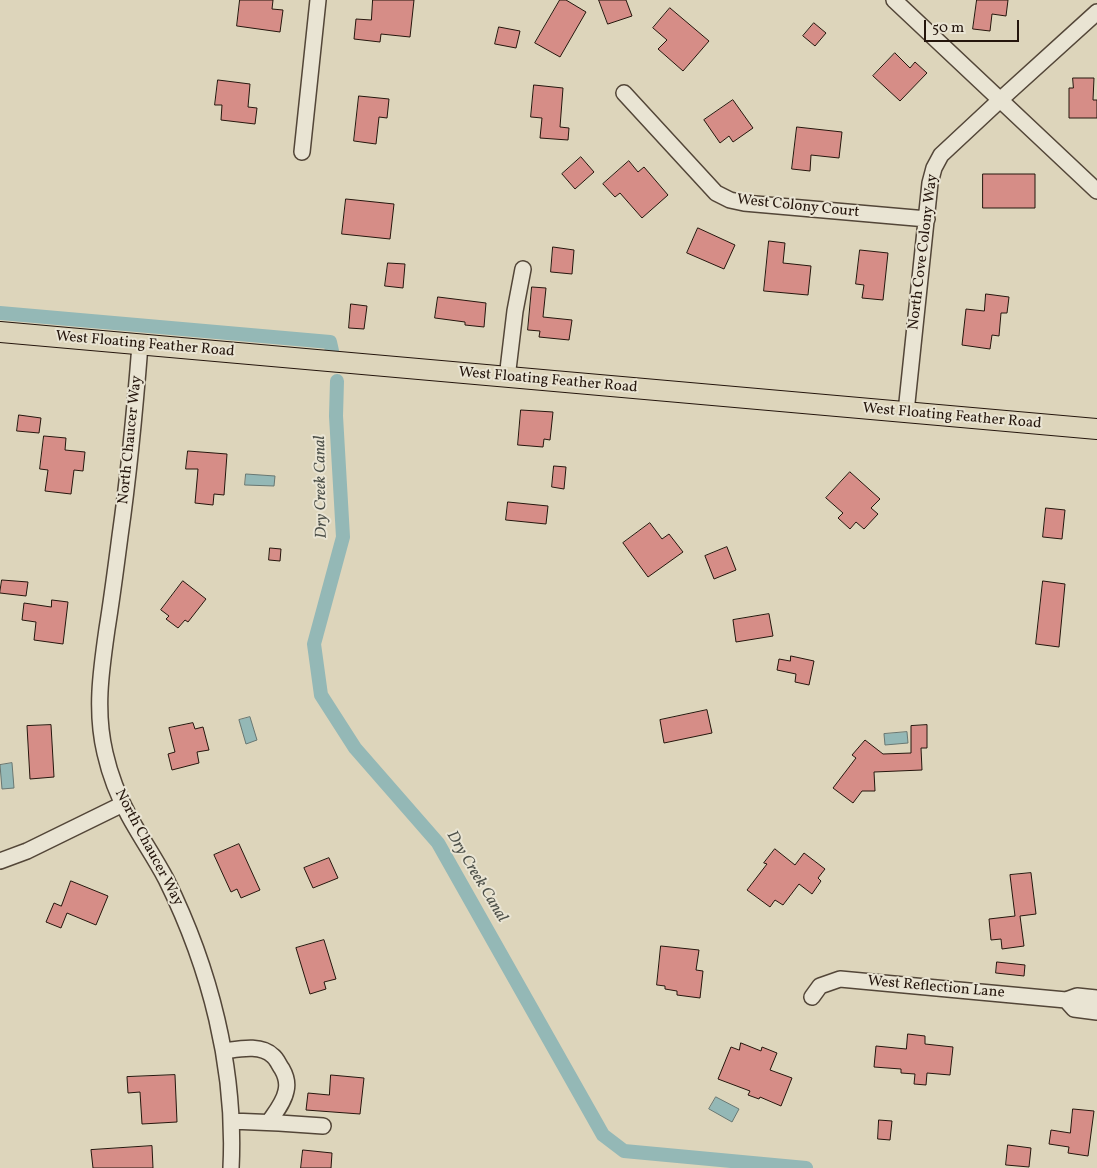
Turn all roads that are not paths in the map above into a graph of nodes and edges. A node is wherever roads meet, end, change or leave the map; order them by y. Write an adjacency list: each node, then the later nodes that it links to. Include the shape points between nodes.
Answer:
1 (318, 0): 6 (street)
2 (894, 0): 5 (street)
3 (1097, 12): 5 (street, North Cove Colony Way)
4 (624, 93): 8 (street, West Colony Court, via 716,193 730,200)
5 (1000, 100): 7 (street); 8 (street, North Cove Colony Way, via 940,155 930,182)
6 (302, 152)
7 (1097, 191)
8 (926, 219): 13 (street, North Cove Colony Way)
9 (523, 269): 12 (street)
10 (0, 332): 11 (main road, West Floating Feather Road)
11 (140, 345): 12 (main road, West Floating Feather Road); 15 (street, North Chaucer Way, via 127,491 99,696 104,752)
12 (507, 378): 13 (main road, West Floating Feather Road)
13 (906, 412): 14 (main road, West Floating Feather Road)
14 (1097, 430)
15 (122, 804): 16 (street); 21 (street, North Chaucer Way, via 178,904 213,999)
16 (0, 861)
17 (812, 997): 19 (street, West Reflection Lane, via 820,986 840,979)
18 (1097, 998): 19 (street, West Reflection Lane, via 1077,996)
19 (1066, 1000): 20 (street, West Reflection Lane, via 1074,1010)
20 (1097, 1012)
21 (224, 1051): 22 (street, North Chaucer Way); 23 (street, via 265,1050 274,1056 286,1076 286,1091)
22 (231, 1122): 23 (street); 25 (street, North Chaucer Way)
23 (269, 1122): 24 (street)
24 (323, 1126)
25 (231, 1168)

